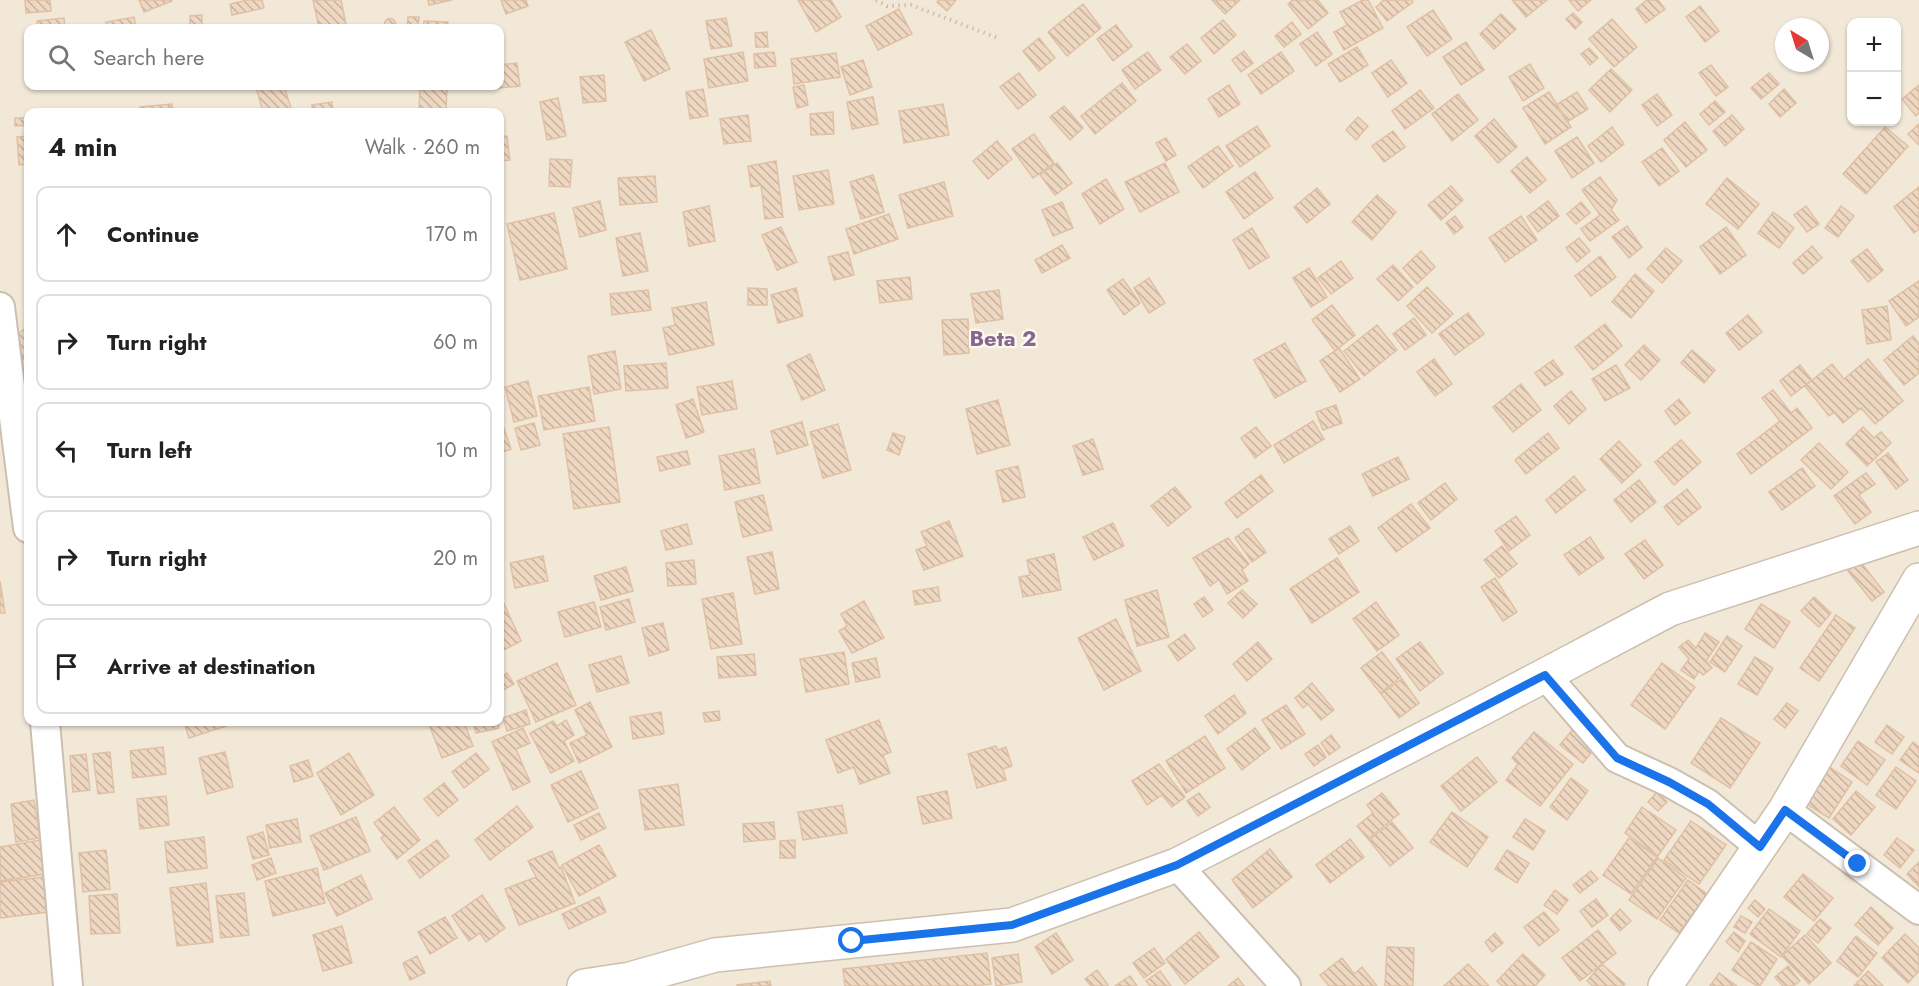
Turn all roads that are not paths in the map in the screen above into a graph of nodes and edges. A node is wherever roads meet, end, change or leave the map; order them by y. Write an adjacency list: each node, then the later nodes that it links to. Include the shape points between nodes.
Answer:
1 (0, 307): 2 (street)
2 (24, 496)
3 (1919, 528): 5 (street, via 1670,609)
4 (1919, 580): 7 (street)
5 (1545, 675): 8 (street, via 1617,758 1708,804); 9 (street)
6 (45, 726): 12 (street)
7 (1785, 810): 8 (street); 10 (street)
8 (1760, 847): 15 (street)
9 (1177, 865): 11 (street, via 1012,925 715,955); 14 (street)
10 (1919, 910)
11 (633, 982): 13 (street)
12 (68, 986)
13 (584, 986)
14 (1286, 986)
15 (1665, 986)

